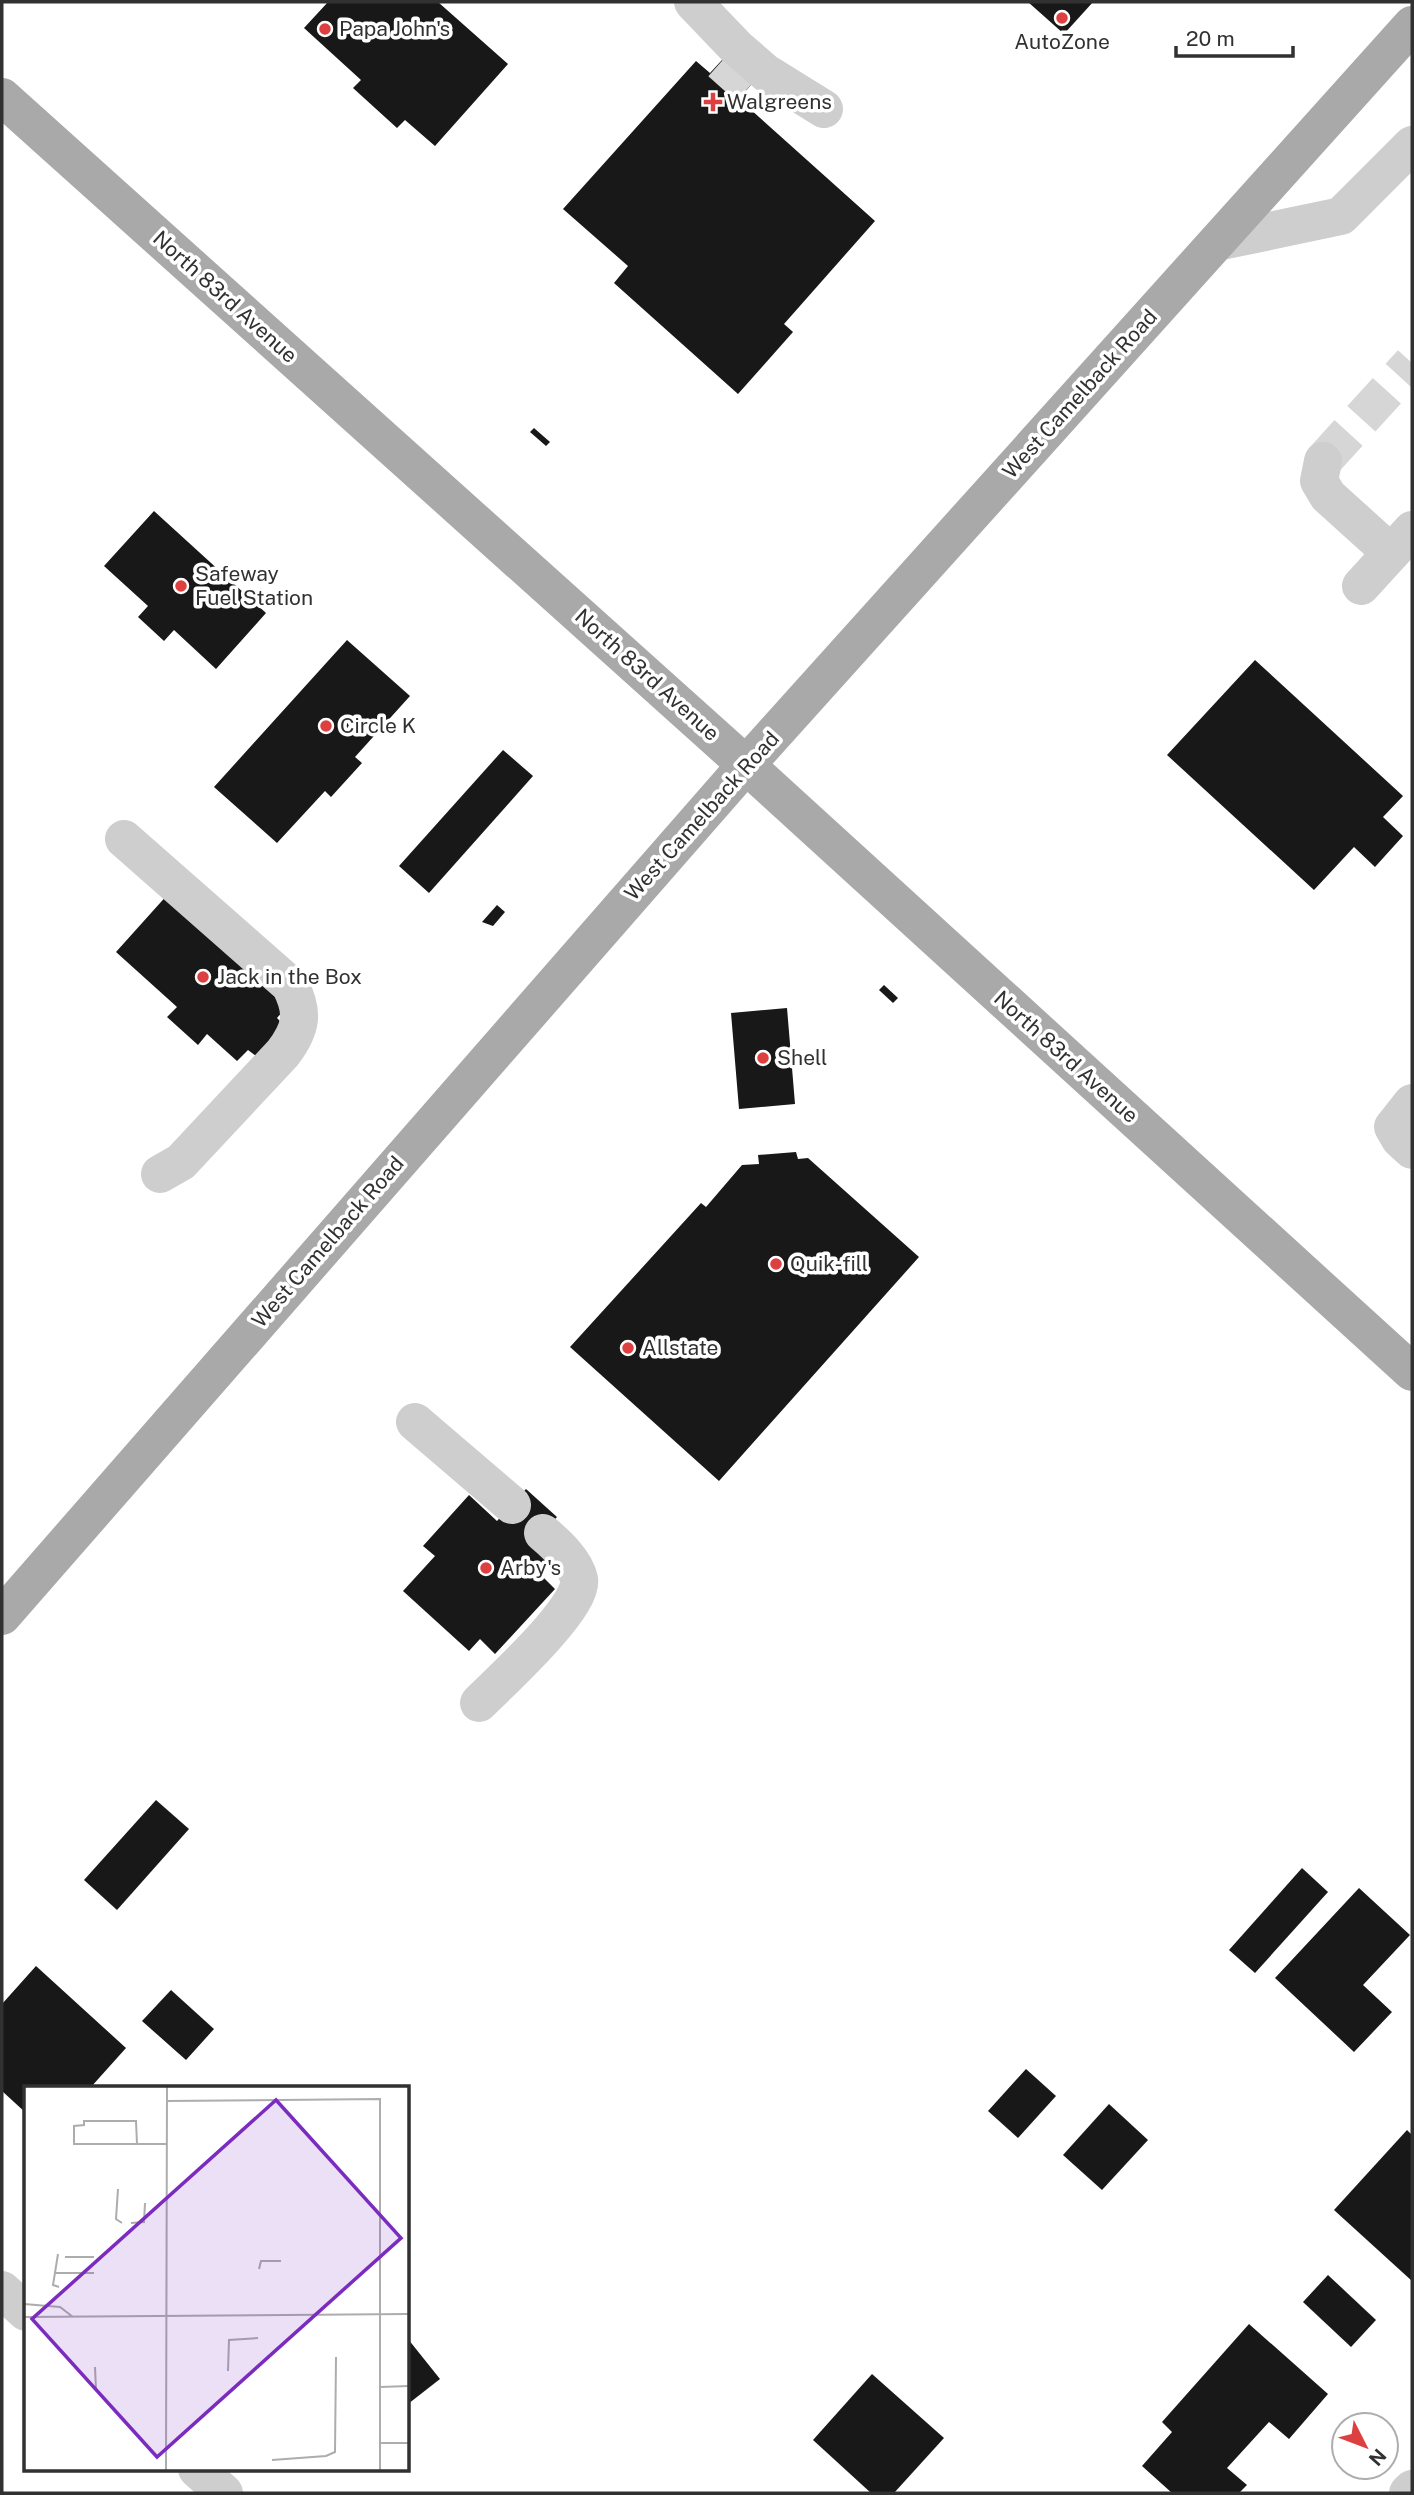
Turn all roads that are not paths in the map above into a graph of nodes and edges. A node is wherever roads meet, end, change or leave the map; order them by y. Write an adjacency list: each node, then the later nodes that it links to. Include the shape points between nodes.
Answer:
1 (692, 2): 3 (street); 4 (street, via 766,73 824,110)
2 (1412, 25): 7 (main road, West Camelback Road)
3 (721, 62)
4 (749, 87)
5 (2, 97): 11 (main road, North 83rd Avenue)
6 (1412, 145): 7 (street, via 1341,216)
7 (1217, 242): 11 (main road, West Camelback Road)
8 (1323, 461): 9 (street, via 1319,481 1328,496)
9 (1402, 541): 10 (street)
10 (1361, 586)
11 (746, 765): 16 (main road, North 83rd Avenue); 20 (main road, West Camelback Road)
12 (124, 839): 15 (street, via 290,985 300,1004 293,1039 282,1053 181,1162)
13 (1412, 1103): 14 (street, via 1393,1127)
14 (1412, 1150)
15 (160, 1174)
16 (1412, 1372)
17 (415, 1422): 18 (street)
18 (512, 1505)
19 (543, 1533): 21 (street, via 571,1563 580,1580 578,1591 564,1615)
20 (2, 1616)
21 (479, 1703)
22 (2, 2290): 23 (street)
23 (24, 2310)
24 (198, 2470): 26 (street)
25 (1412, 2489): 27 (street)
26 (224, 2493)
27 (1408, 2493)

